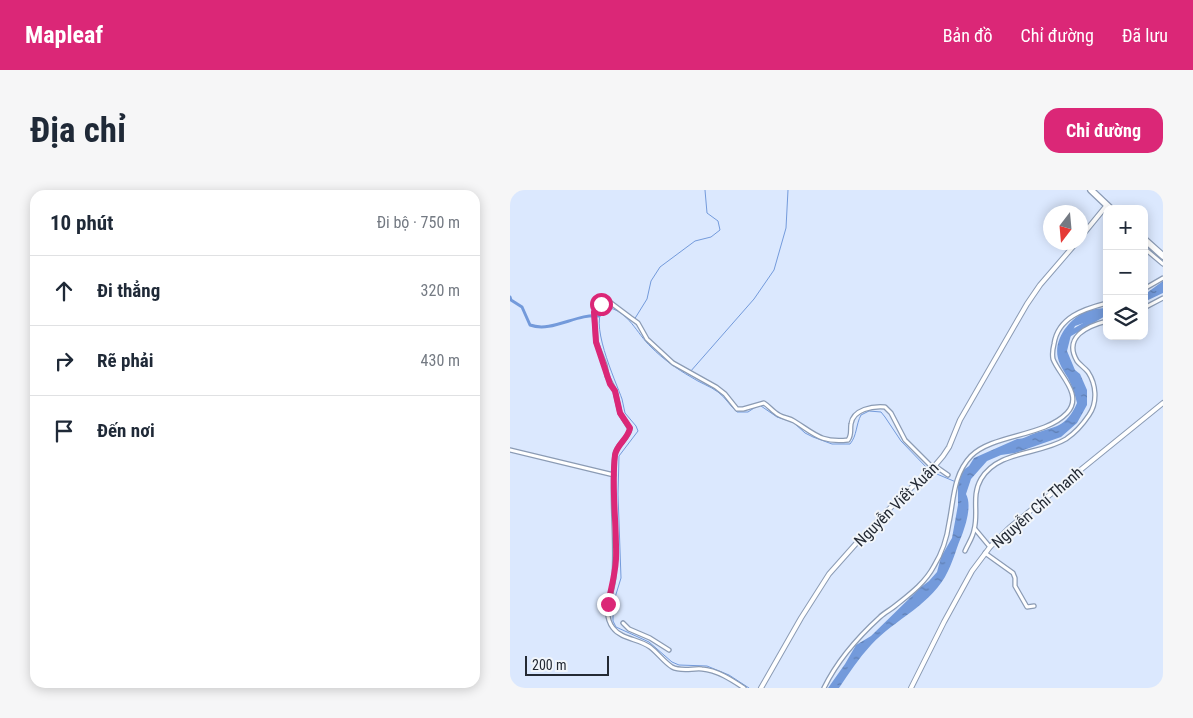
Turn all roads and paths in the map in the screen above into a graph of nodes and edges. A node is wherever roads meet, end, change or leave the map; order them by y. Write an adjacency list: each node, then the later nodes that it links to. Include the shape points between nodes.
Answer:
1 (1091, 190): 2 (highway)
2 (1107, 205)
3 (1103, 213): 4 (street)
4 (1088, 229)
5 (1148, 243): 8 (highway)
6 (1069, 250): 18 (street, Nguyễn Viết Xuân, via 1027,304 960,420 947,451)
7 (1146, 250): 9 (street)
8 (1163, 256)
9 (1163, 264)
10 (1163, 278): 11 (street)
11 (1148, 287)
12 (1163, 298): 14 (street)
13 (1103, 303): 31 (street, via 1068,318 1056,335 1053,358 1072,394 1072,404 1066,414 1035,431 974,454 960,471 955,484 946,537 934,567 917,588 880,617 854,644 832,671)
14 (1148, 306)
15 (1103, 322): 21 (street, via 1081,332 1073,343 1073,352 1094,385 1095,404 1090,414 1065,440 993,466 979,484 974,505)
16 (1163, 403): 22 (street, Nguyễn Chí Thanh)
17 (510, 450): 20 (street)
18 (934, 468): 19 (street); 20 (street, via 905,440 888,409 883,406 858,412 851,422 848,440 826,439 808,432 764,403 737,408 721,391 676,366 653,346 634,320 611,303 597,306 594,312 596,342 620,413 630,428 616,452); 30 (street, Nguyễn Viết Xuân, via 900,498 829,574)
19 (948, 474)
20 (614, 476): 27 (street, via 616,558 608,604 610,622 621,635)
21 (975, 528): 22 (street); 23 (street)
22 (990, 547): 24 (street, Nguyễn Chí Thanh)
23 (966, 551)
24 (985, 553): 25 (street, via 1013,573 1015,586 1027,607); 32 (street, Nguyễn Chí Thanh, via 964,584)
25 (1034, 606)
26 (623, 624): 27 (street)
27 (652, 644): 28 (street); 29 (street, via 675,669 705,669)
28 (669, 650)
29 (744, 688)
30 (762, 688)
31 (824, 688)
32 (911, 688)

